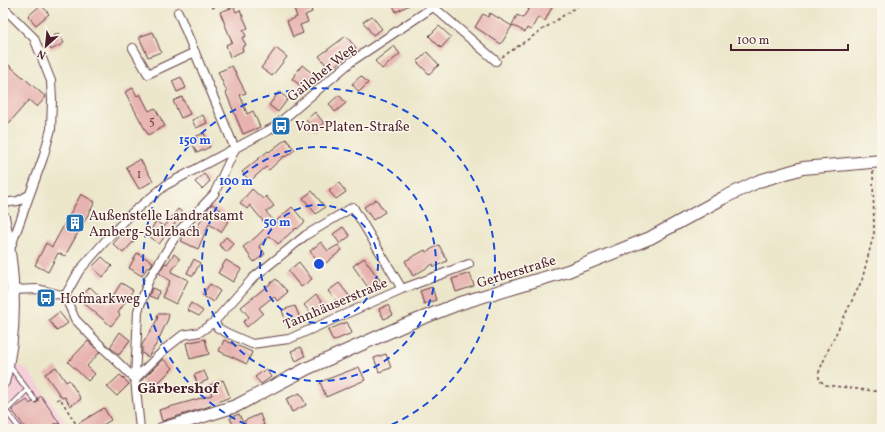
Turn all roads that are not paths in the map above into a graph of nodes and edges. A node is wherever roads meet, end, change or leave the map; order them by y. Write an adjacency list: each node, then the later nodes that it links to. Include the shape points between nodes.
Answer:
1 (434, 4): 6 (street); 7 (street, Gailoher Weg, via 352,61 273,128)
2 (3, 7): 9 (street, via 34,38 51,80 50,129 43,158)
3 (178, 12): 5 (street)
4 (133, 48): 5 (street, via 148,74)
5 (195, 52): 7 (street)
6 (496, 61)
7 (235, 149): 16 (street, Gailoher Weg, via 166,185 134,212 79,271); 19 (street, via 214,194 178,232 149,279 138,311)
8 (878, 161): 25 (street, Gerberstraße, via 802,168 759,181 650,238 568,271 461,303 407,324 308,368 236,406)
9 (29, 195): 10 (street, via 18,201); 12 (street)
10 (3, 203)
11 (3, 217): 12 (street)
12 (9, 249): 15 (street)
13 (469, 264): 14 (street, Tannhäuserstraße)
14 (402, 289): 17 (street, Tannhäuserstraße, via 289,339 252,344 227,334); 17 (street, via 353,207 306,235 253,278)
15 (12, 290): 16 (street, via 38,289); 18 (street, via 12,329)
16 (65, 296): 19 (street, via 75,319)
17 (214, 322): 19 (street, via 200,332 183,335)
18 (8, 362): 20 (street); 21 (lane)
19 (135, 379): 24 (street)
20 (3, 382)
21 (27, 390): 22 (lane); 23 (lane, via 6,411)
22 (35, 400)
23 (20, 429)
24 (140, 429)
25 (162, 429)

